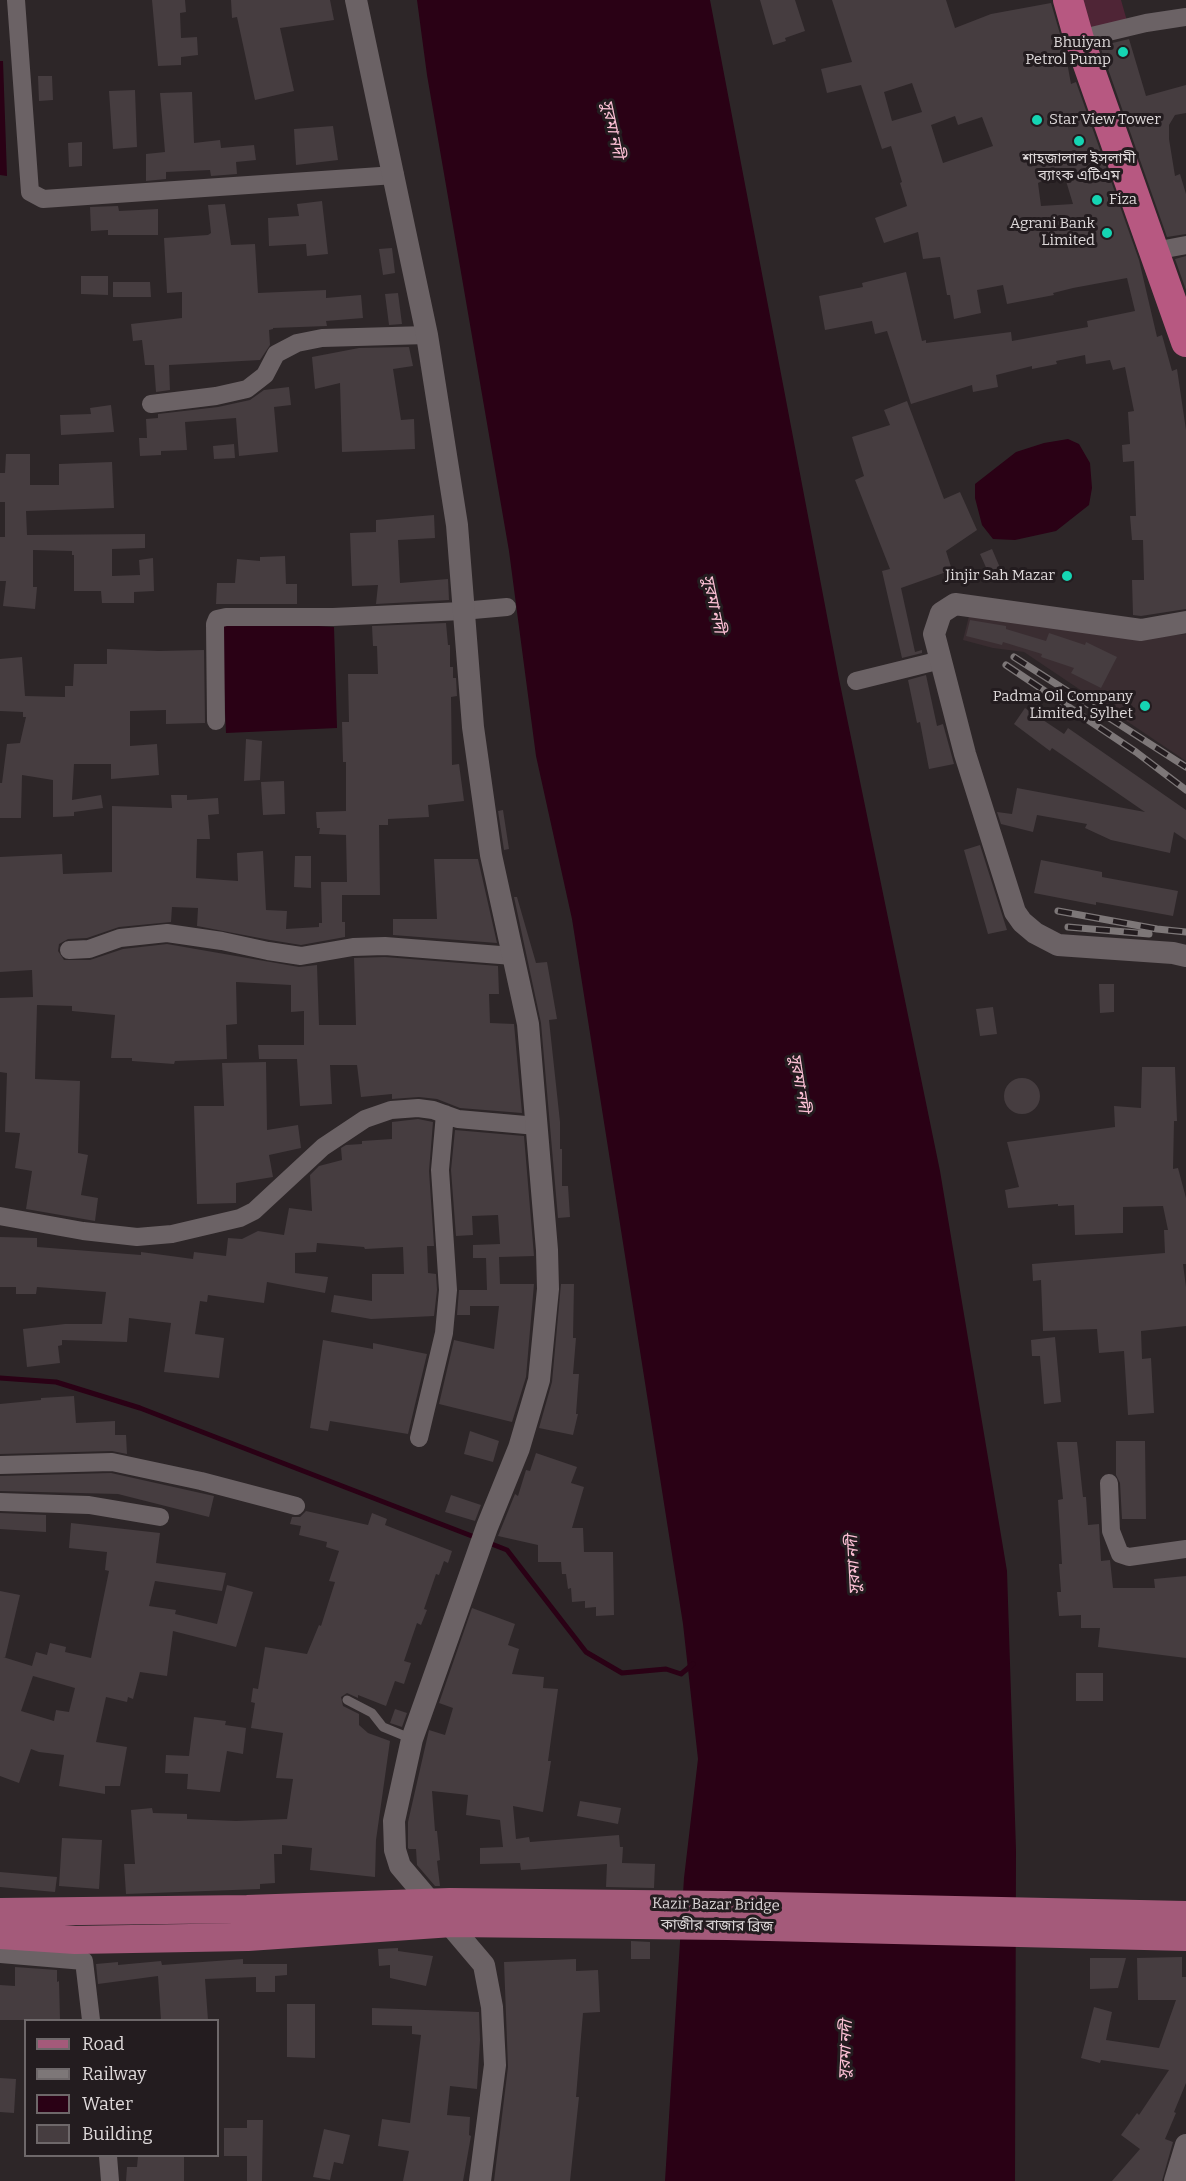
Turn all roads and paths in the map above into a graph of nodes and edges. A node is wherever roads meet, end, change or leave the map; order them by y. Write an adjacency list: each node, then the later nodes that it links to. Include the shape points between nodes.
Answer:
1 (16, 0): 6 (street, via 30,192 43,199)
2 (356, 0): 6 (street)
3 (1068, 0): 5 (highway)
4 (1186, 17): 5 (street)
5 (1079, 39): 8 (highway)
6 (395, 175): 9 (street)
7 (1186, 245): 8 (street)
8 (1154, 252): 10 (highway)
9 (427, 335): 11 (street, via 322,338 297,343 276,354 265,375 247,389); 13 (street, via 457,525)
10 (1186, 342)
11 (151, 404)
12 (507, 607): 13 (street)
13 (462, 611): 17 (street, via 217,619); 19 (street, via 491,855)
14 (1186, 622): 15 (street, via 1142,630 955,604 941,613 934,634)
15 (941, 660): 16 (street); 20 (street, via 969,765 1015,912 1022,922 1058,945)
16 (856, 681)
17 (216, 721)
18 (69, 950): 19 (street, via 89,949 120,938 167,933 301,956 385,946)
19 (513, 956): 22 (street, via 528,1024)
20 (1186, 956)
21 (445, 1114): 22 (street, via 458,1119); 23 (street, via 418,1108 392,1110 365,1119 322,1147 254,1211 172,1234 137,1237); 24 (street, via 440,1170 448,1290 444,1333)
22 (537, 1126): 32 (street, via 548,1289 539,1380 519,1448)
23 (0, 1216)
24 (419, 1438)
25 (0, 1465): 28 (street, via 112,1462)
26 (1109, 1483): 30 (street, via 1112,1532 1120,1554 1130,1557)
27 (0, 1502): 29 (street, via 89,1505)
28 (296, 1506)
29 (160, 1517)
30 (1186, 1549)
31 (347, 1700): 32 (lane, via 372,1713 383,1727)
32 (412, 1739): 43 (street, via 394,1821 395,1850 400,1866 484,1965 492,2007 495,2065)
33 (0, 1912): 35 (main road)
34 (1186, 1915): 35 (main road, Kazir Bazar Bridge, via 450,1902)
35 (247, 1923): 36 (main road, via 75,1940); 37 (main road, কাজীর বাজার ব্রিজ, via 727,1926)
36 (0, 1935)
37 (1186, 1937)
38 (0, 1954): 39 (street, via 84,1961)
39 (91, 2019)
40 (1186, 2145): 44 (street)
41 (108, 2157): 42 (street)
42 (110, 2181)
43 (480, 2181)
44 (1175, 2181)

